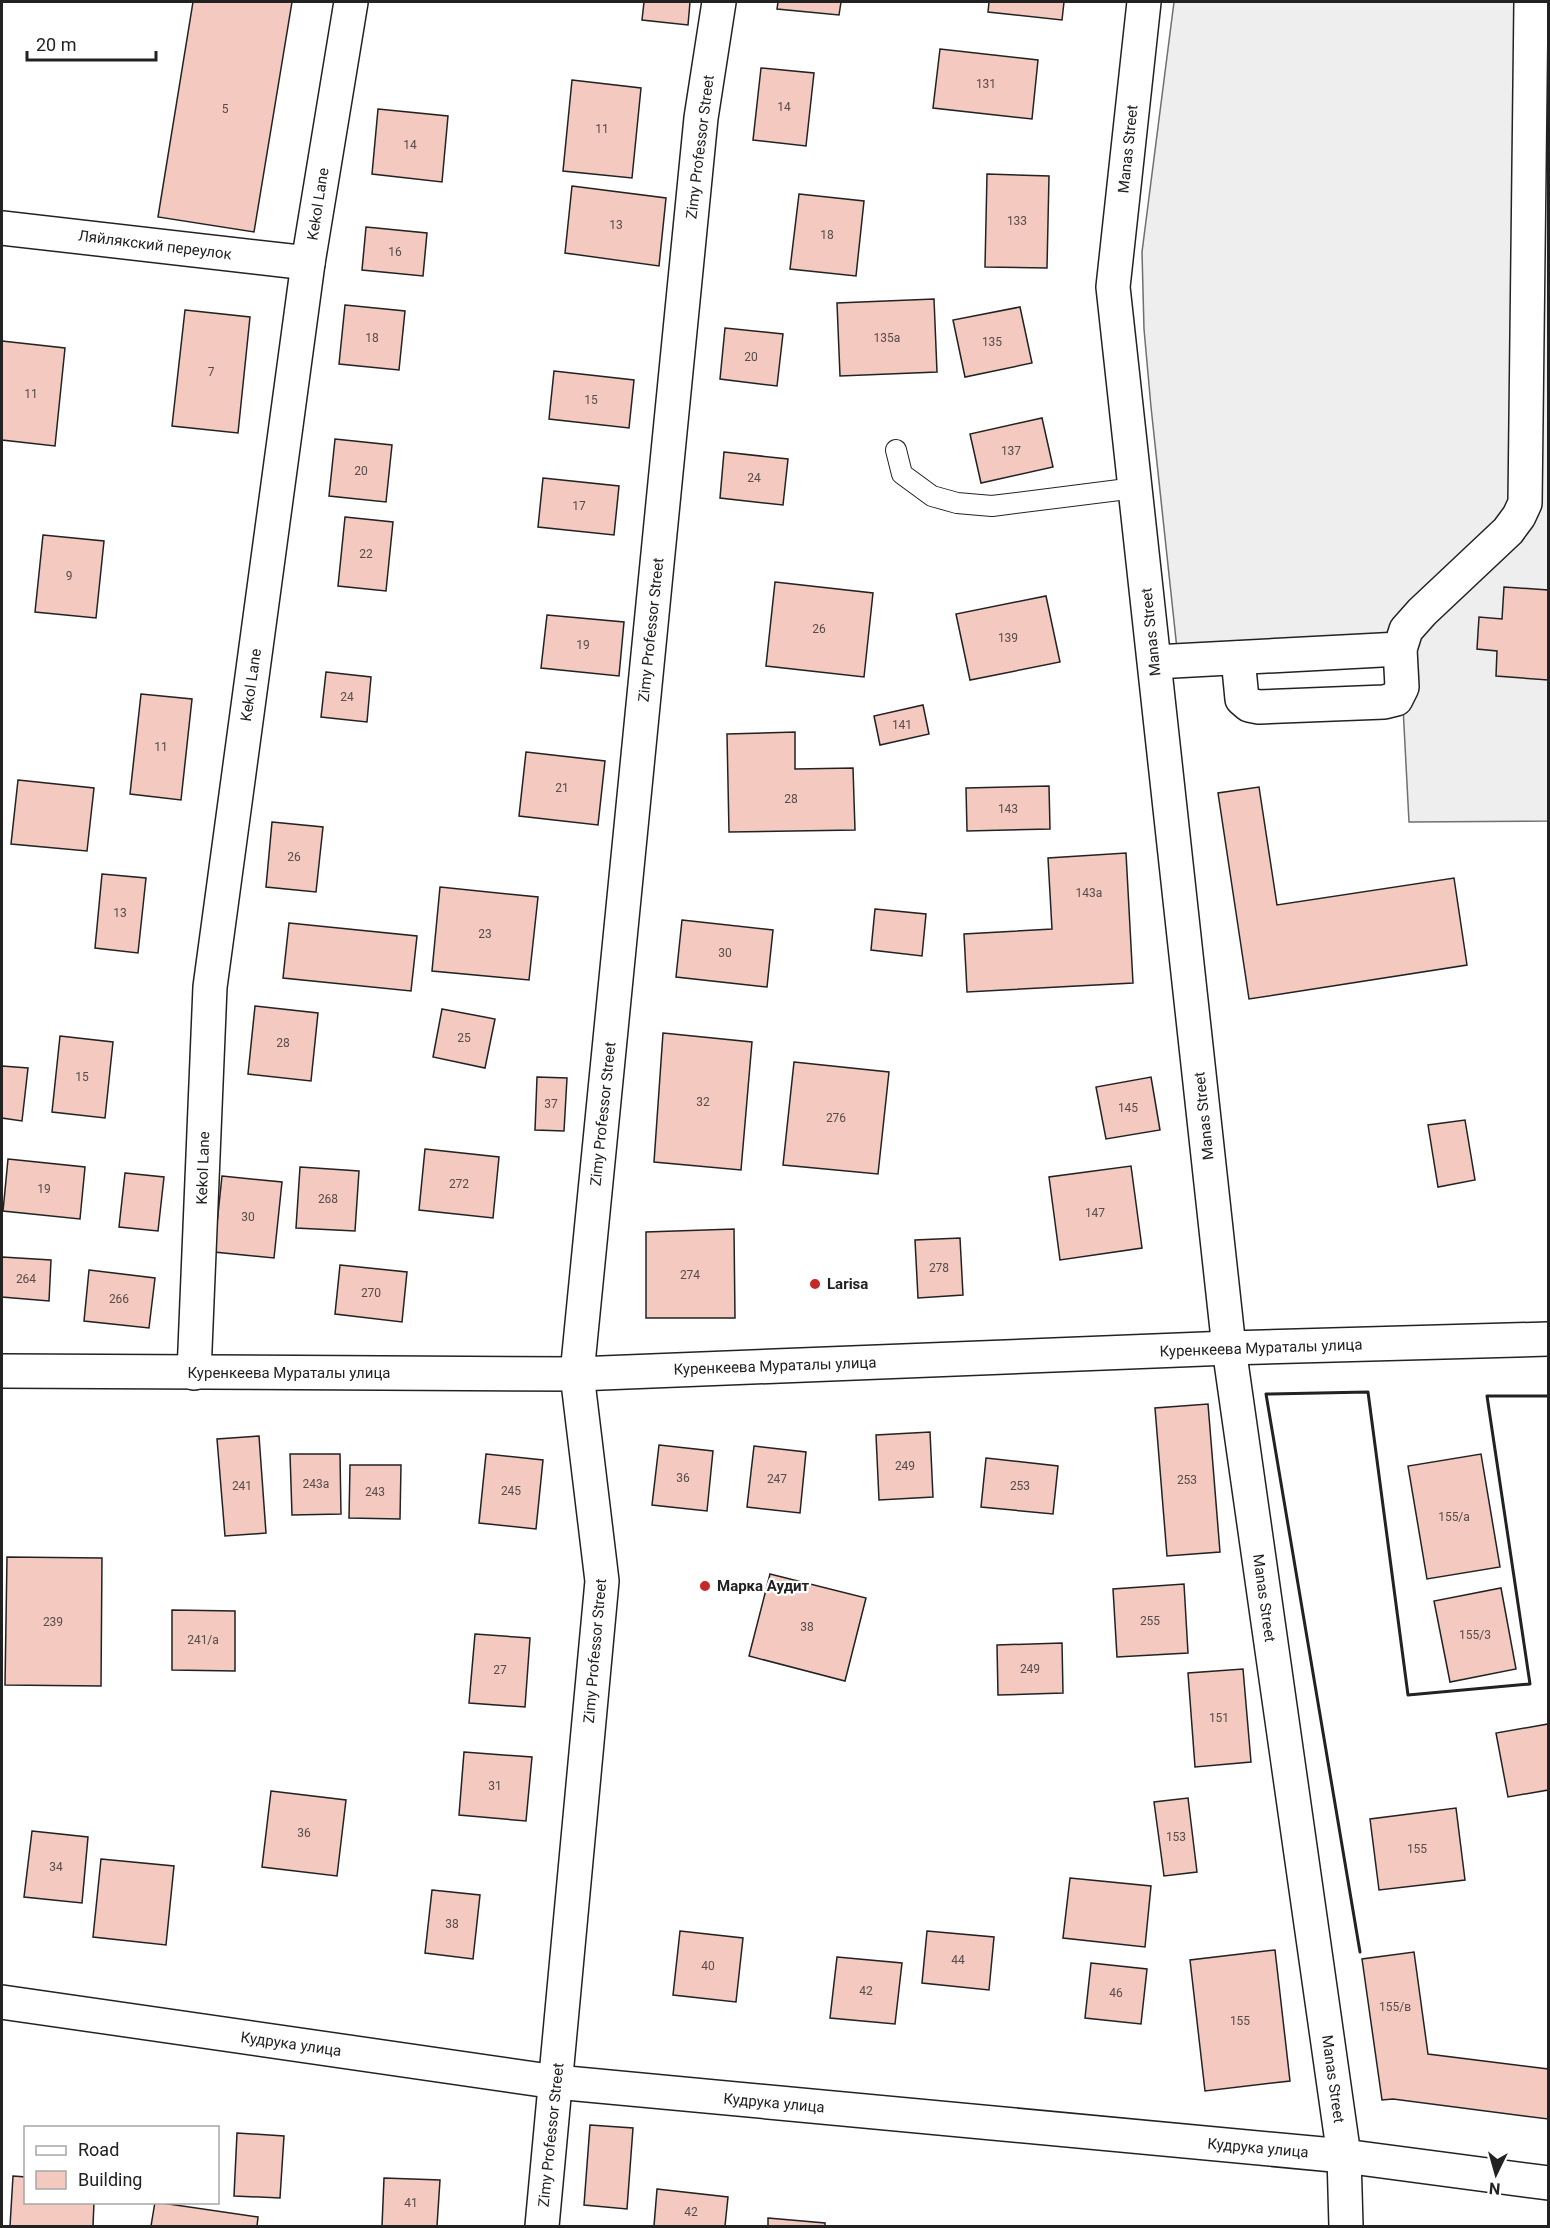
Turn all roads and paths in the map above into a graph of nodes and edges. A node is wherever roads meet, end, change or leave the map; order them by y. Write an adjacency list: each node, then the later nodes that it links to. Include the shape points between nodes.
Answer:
1 (351, 2): 6 (street, Kekol Lane)
2 (719, 2): 16 (street, Zimy Professor Street, via 701,118)
3 (1144, 2): 8 (street, Manas Street, via 1113,287)
4 (1531, 2): 9 (street, via 1525,503 1508,531 1406,630)
5 (2, 228): 6 (street, Ляйлякский переулок)
6 (308, 263): 15 (street, Kekol Lane, via 210,987)
7 (896, 450): 8 (lane, via 902,474 932,496 957,503 993,506)
8 (1135, 488): 11 (street, Manas Street)
9 (1400, 649): 10 (street); 10 (street, via 1402,687 1396,699 1384,702 1249,705 1242,699)
10 (1238, 658): 11 (street)
11 (1155, 662): 13 (street, Manas Street)
12 (1548, 1339): 13 (street, Куренкеева Мураталы улица)
13 (1229, 1348): 16 (street, Куренкеева Мураталы улица); 19 (street, Manas Street)
14 (2, 1371): 15 (street, Куренкеева Мураталы улица)
15 (194, 1373): 16 (street, Куренкеева Мураталы улица)
16 (577, 1374): 18 (street, Zimy Professor Street, via 602,1581)
17 (2, 2002): 18 (street, Кудрука улица)
18 (556, 2082): 19 (street, Кудрука улица); 21 (street, Zimy Professor Street)
19 (1344, 2156): 20 (street, Кудрука улица); 22 (street, Manas Street)
20 (1548, 2183)
21 (542, 2226)
22 (1346, 2226)

